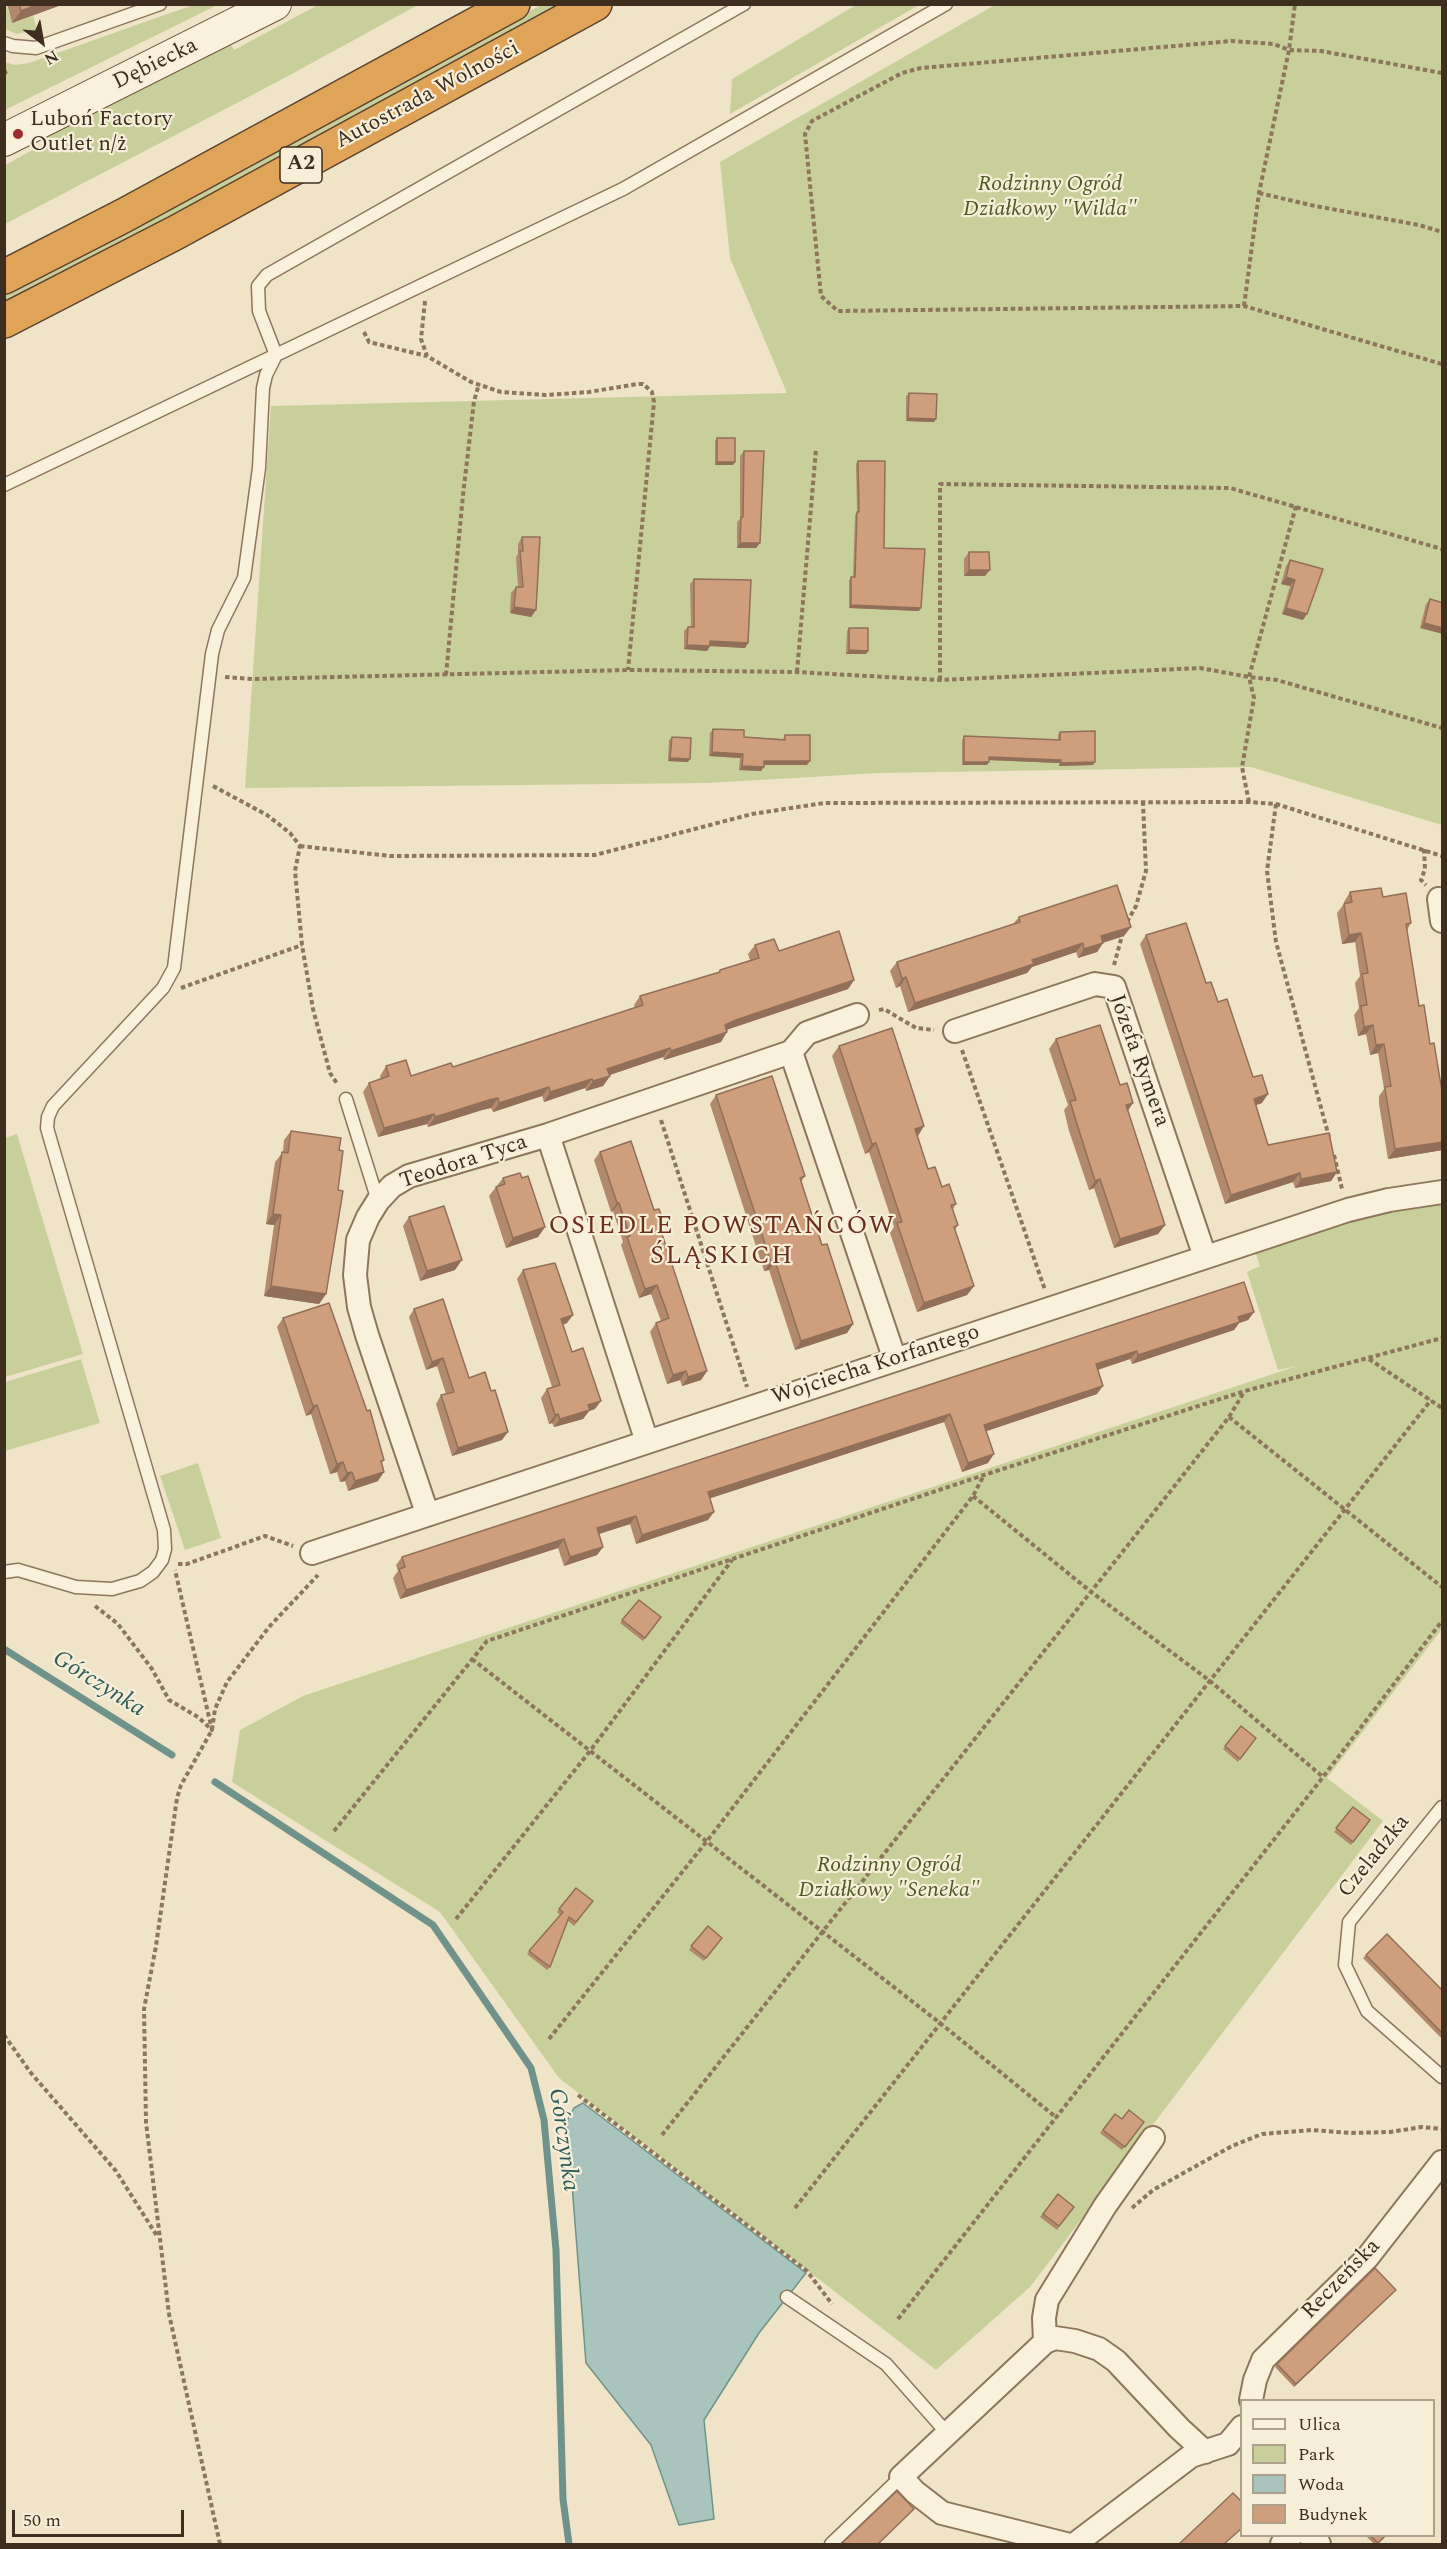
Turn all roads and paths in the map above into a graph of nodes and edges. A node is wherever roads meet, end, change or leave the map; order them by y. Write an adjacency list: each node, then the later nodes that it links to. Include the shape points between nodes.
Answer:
1 (160, 4): 8 (lane, via 36,48)
2 (275, 4): 11 (street, Dębiecka)
3 (513, 4): 14 (highway, Autostrada Wolności / A2)
4 (595, 4): 18 (highway, Autostrada Wolności / A2, via 175,233)
5 (744, 4): 19 (lane, via 267,275 258,286 257,301)
6 (946, 4): 15 (lane, via 632,185)
7 (1295, 4): 9 (path)
8 (4, 43)
9 (1289, 50): 10 (path, via 1321,51); 12 (path); 16 (path, via 1274,44 1232,41 921,68 902,73 812,121 805,134 821,296 838,311)
10 (1443, 73)
11 (4, 140)
12 (1259, 193): 13 (path); 16 (path)
13 (1443, 232)
14 (4, 277)
15 (427, 283): 17 (lane); 20 (path, via 421,339)
16 (1244, 306): 21 (path)
17 (357, 316): 19 (lane); 20 (path, via 369,342)
18 (4, 321)
19 (276, 355): 24 (lane); 30 (lane, via 263,388 259,468 244,578 218,630)
20 (427, 356): 22 (path)
21 (1443, 364)
22 (479, 384): 27 (path, via 501,392 545,395 637,384 652,392); 29 (path, via 463,495)
23 (816, 449): 28 (path)
24 (4, 485)
25 (1296, 506): 26 (path); 31 (path); 32 (path, via 1230,488 1203,486 939,483)
26 (1443, 549)
27 (628, 670): 28 (path); 29 (path)
28 (797, 672): 32 (path)
29 (446, 675): 30 (path, via 252,679)
30 (209, 676): 34 (lane)
31 (1249, 677): 32 (path, via 1200,668); 33 (path, via 1277,680); 35 (path, via 1254,698 1242,767)
32 (940, 680)
33 (1443, 728)
34 (197, 774): 38 (path, via 220,791 267,815); 45 (lane, via 174,968)
35 (1249, 802): 36 (path); 37 (path)
36 (1143, 803): 38 (path, via 824,803 752,814 595,855 390,856); 44 (path, via 1146,871 1114,961)
37 (1276, 804): 39 (path); 52 (path, via 1268,870 1276,942)
38 (300, 846): 43 (path, via 295,872)
39 (1424, 849): 40 (path); 41 (path, via 1421,880)
40 (1443, 856)
41 (1439, 899): 42 (street)
42 (1443, 921)
43 (302, 945): 45 (path, via 185,987); 49 (path, via 330,1073)
44 (1114, 987): 47 (street, Józefa Rymera, via 1095,984); 57 (street, Józefa Rymera)
45 (163, 988): 75 (lane, via 64,1093 48,1117 48,1138 166,1540 162,1560 140,1581 112,1589)
46 (857, 1015): 47 (path, via 884,1009 916,1028); 48 (street, Teodora Tyca, via 807,1033)
47 (956, 1032): 58 (path)
48 (791, 1052): 50 (street, Teodora Tyca); 60 (street)
49 (346, 1099): 55 (lane)
50 (654, 1099): 51 (street, Teodora Tyca); 64 (path)
51 (548, 1135): 55 (street, Teodora Tyca, via 409,1176); 67 (street)
52 (1330, 1143)
53 (1333, 1154): 56 (path)
54 (1443, 1192): 56 (street, Wojciecha Korfantego)
55 (378, 1201): 71 (street, Teodora Tyca, via 358,1240 355,1275 359,1306)
56 (1348, 1210): 57 (street, Wojciecha Korfantego)
57 (1205, 1257): 58 (street, Wojciecha Korfantego)
58 (1051, 1308): 60 (street, Wojciecha Korfantego)
59 (1443, 1338): 61 (path)
60 (895, 1359): 64 (street, Wojciecha Korfantego)
61 (1368, 1359): 62 (path); 63 (path)
62 (1245, 1391): 66 (path); 68 (path)
63 (1431, 1400): 65 (path); 70 (path)
64 (753, 1406): 67 (street, Wojciecha Korfantego)
65 (1443, 1408)
66 (1229, 1417): 70 (path); 77 (path)
67 (647, 1442): 71 (street, Wojciecha Korfantego)
68 (984, 1475): 69 (path); 73 (path)
69 (974, 1496): 77 (path); 86 (path)
70 (1345, 1508): 76 (path); 80 (path)
71 (427, 1513): 72 (street, Wojciecha Korfantego)
72 (312, 1553): 81 (path, via 319,1575 237,1667 215,1709); 81 (path, via 265,1536 187,1564 173,1564)
73 (733, 1560): 79 (path, via 487,1641); 82 (path)
74 (4, 1572): 75 (lane, via 18,1570)
75 (76, 1587): 81 (path, via 118,1624 152,1669 169,1700)
76 (1443, 1587)
77 (1090, 1591): 80 (path); 88 (path)
78 (1443, 1621): 83 (path)
79 (472, 1659): 82 (path); 85 (path)
80 (1210, 1681): 83 (path); 89 (path)
81 (212, 1730): 101 (path, via 177,1798 144,2009 146,2122)
82 (591, 1751): 86 (path); 87 (path)
83 (1323, 1777): 94 (path)
84 (1443, 1807): 92 (lane, Czeladzka, via 1349,1922 1345,1965 1367,2011)
85 (334, 1831)
86 (707, 1841): 88 (path); 91 (path)
87 (456, 1920)
88 (823, 1934): 89 (path); 96 (path)
89 (940, 2023): 94 (path); 99 (path)
90 (4, 2035): 101 (path, via 31,2073 116,2171)
91 (549, 2039)
92 (1443, 2077)
93 (578, 2095): 103 (path, via 807,2271)
94 (1057, 2118): 104 (path)
95 (1443, 2129): 100 (path, via 1262,2134 1232,2146 1153,2190 1119,2216)
96 (662, 2135)
97 (1153, 2138): 100 (street)
98 (1443, 2162): 106 (street, Reczeńska, via 1366,2258 1263,2360)
99 (795, 2208)
100 (1095, 2221): 105 (street, via 1047,2300)
101 (159, 2240): 111 (path, via 169,2314)
102 (787, 2297): 107 (lane, via 886,2364)
103 (837, 2308)
104 (898, 2319)
105 (1046, 2342): 107 (street); 109 (street, via 1055,2338 1099,2349 1116,2361)
106 (1251, 2399)
107 (947, 2433): 110 (street)
108 (1237, 2444): 109 (street)
109 (1205, 2452): 114 (street, via 1191,2456)
110 (901, 2477): 112 (lane); 113 (street, via 942,2513)
111 (220, 2544)
112 (831, 2544)
113 (1066, 2544)
114 (1075, 2544)

